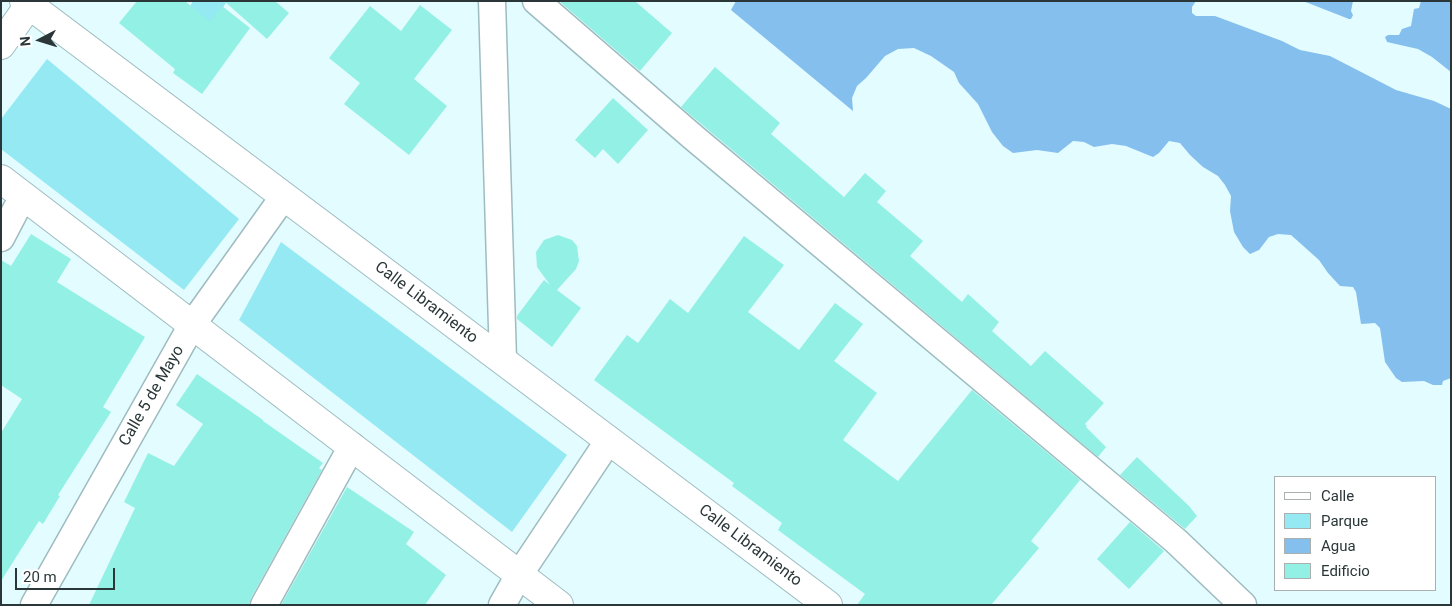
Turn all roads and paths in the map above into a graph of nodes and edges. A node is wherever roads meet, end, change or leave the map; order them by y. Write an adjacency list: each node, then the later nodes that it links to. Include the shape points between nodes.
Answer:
1 (492, 1): 9 (street)
2 (536, 1): 18 (street, via 693,137 1176,541)
3 (26, 3): 4 (highway); 6 (highway, Calle Libramiento)
4 (1, 45)
5 (10, 191): 7 (street); 8 (highway)
6 (284, 196): 8 (street, Calle 5 de Mayo); 9 (highway, Calle Libramiento)
7 (1, 238)
8 (192, 325): 11 (highway); 13 (street, Calle 5 de Mayo)
9 (503, 360): 10 (highway, Calle Libramiento)
10 (609, 440): 12 (street); 17 (highway, Calle Libramiento)
11 (352, 446): 12 (highway); 14 (street)
12 (519, 574): 15 (street); 16 (highway)
13 (34, 605)
14 (264, 605)
15 (502, 605)
16 (559, 605)
17 (828, 605)
18 (1243, 605)

